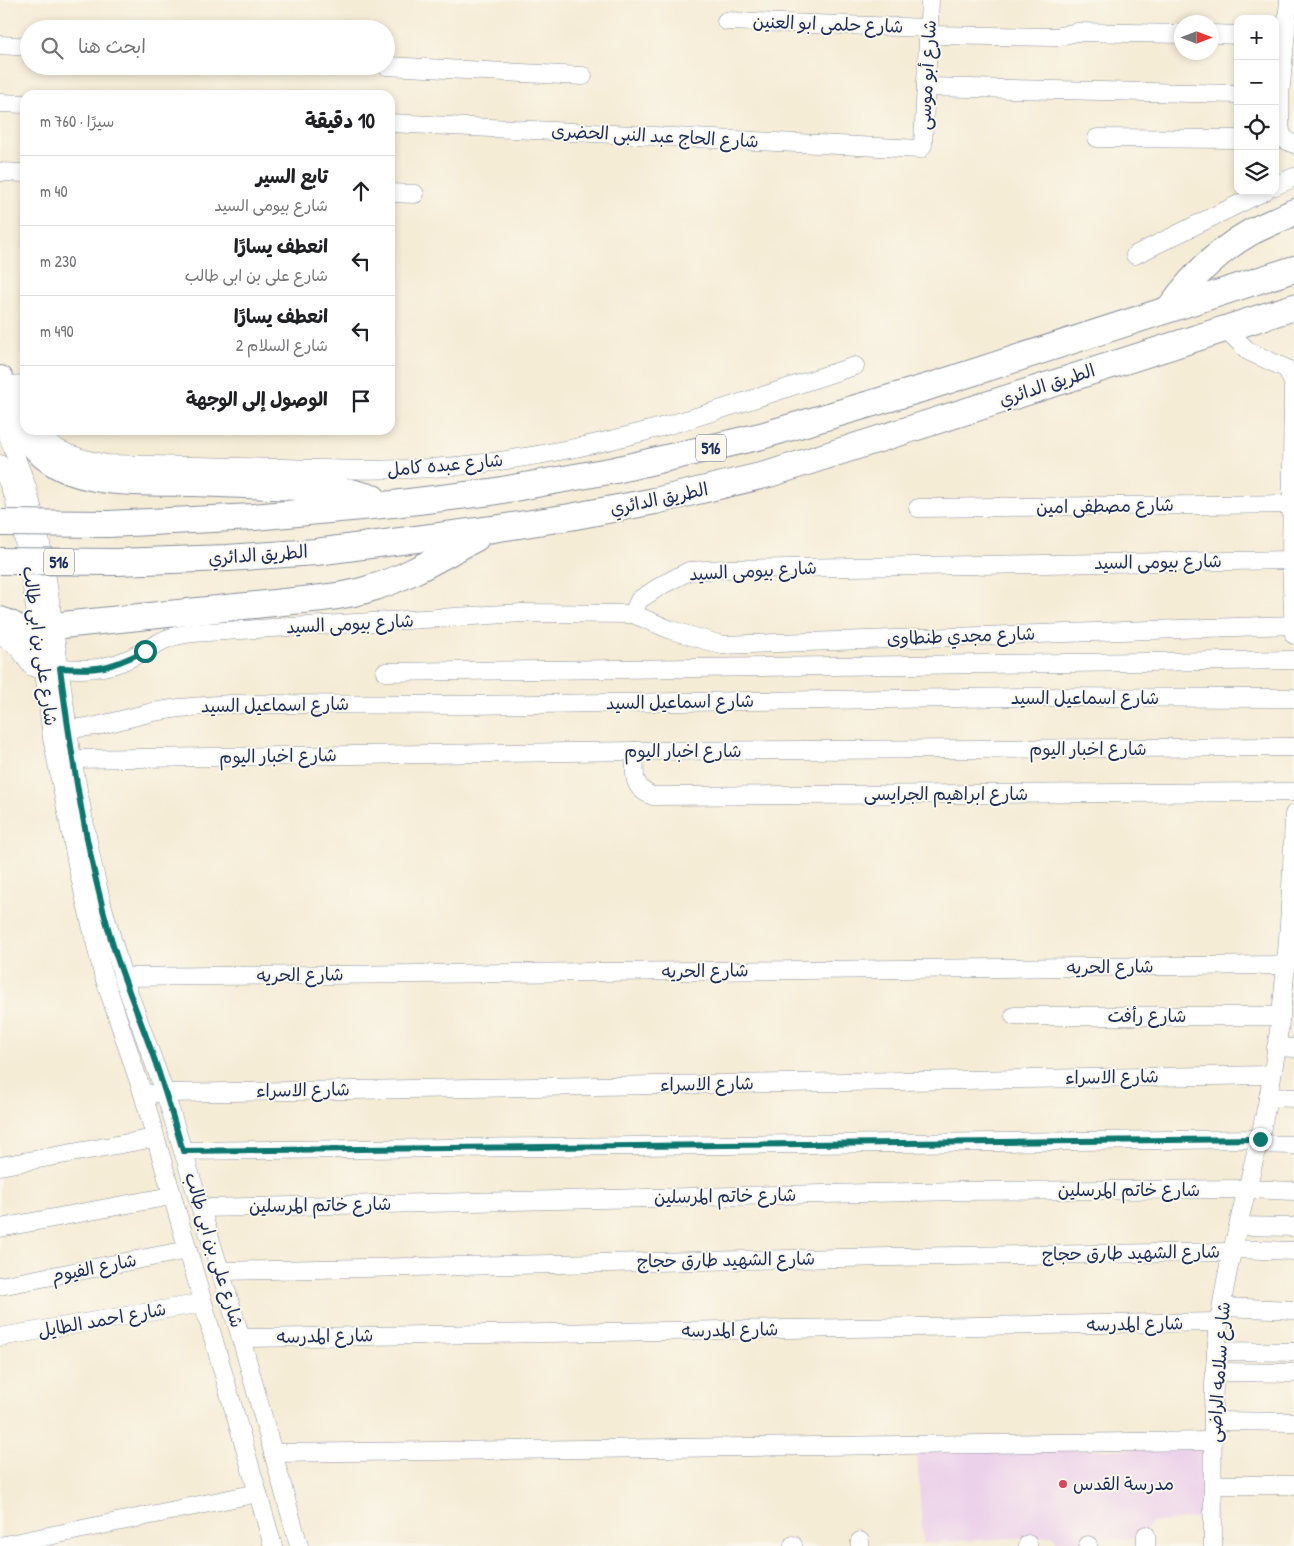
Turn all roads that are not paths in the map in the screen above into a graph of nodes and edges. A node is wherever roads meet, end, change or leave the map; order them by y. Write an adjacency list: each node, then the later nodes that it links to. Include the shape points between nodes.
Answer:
1 (930, 0): 4 (street, شارع أبو موسى)
2 (1288, 0): 5 (street)
3 (726, 21): 4 (street, شارع حلمى ابو العنين)
4 (929, 31): 6 (street, شارع حلمى ابو العنين, via 1056,37 1077,32); 13 (street, شارع أبو موسى)
5 (1285, 32): 15 (street)
6 (1174, 34)
7 (1219, 34): 8 (street)
8 (1234, 35)
9 (0, 45): 10 (street)
10 (20, 46)
11 (395, 66): 12 (street)
12 (583, 76)
13 (926, 87): 14 (street); 22 (street, شارع أبو موسى, via 923,145)
14 (1234, 94)
15 (1283, 95): 21 (street, via 1281,132)
16 (0, 103): 17 (street)
17 (20, 104)
18 (395, 123): 22 (street, شارع الحاج عبد النبى الحضرى)
19 (1097, 138): 20 (street)
20 (1234, 139)
21 (1285, 141)
22 (920, 149)
23 (0, 172): 24 (street)
24 (20, 174)
25 (1294, 177): 26 (street)
26 (1279, 184)
27 (395, 192): 28 (street)
28 (415, 194)
29 (1257, 195): 31 (street)
30 (1294, 212): 34 (highway, via 1220,252 1193,278)
31 (1135, 255)
32 (1294, 269): 34 (highway, الطريق الدائري / 516)
33 (1294, 307): 35 (highway, الطريق الدائري / 516)
34 (1169, 309): 49 (highway, الطريق الدائري / 516, via 931,386 761,436 615,470 491,492)
35 (1228, 328): 39 (street, via 1248,351 1287,369); 52 (highway, الطريق الدائري / 516, via 769,474 655,501)
36 (855, 366): 45 (street, شارع عبده كامل, via 696,417 608,441 537,455 430,468 376,471 107,464 60,450)
37 (2, 378): 38 (street); 40 (street); 42 (highway)
38 (20, 383)
39 (1294, 390): 43 (street)
40 (20, 410)
41 (0, 414): 47 (street)
42 (20, 418)
43 (1293, 434): 48 (street)
44 (28, 435): 49 (highway, via 47,460 93,478 324,488)
45 (37, 435)
46 (0, 464): 47 (street)
47 (20, 492): 58 (street, شارع على بن ابى طالب, via 36,522); 62 (street, شارع على بن ابى طالب, via 28,560)
48 (1293, 501): 50 (street, شارع مصطفى امين); 54 (street)
49 (393, 504): 51 (highway, الطريق الدائري / 516, bridge, via 254,518 108,524)
50 (918, 508)
51 (0, 523)
52 (493, 530): 53 (highway, الطريق الدائري / 516, bridge, via 316,552 227,558 117,562); 58 (highway, via 408,574 350,594)
53 (0, 561)
54 (1292, 564): 55 (street, شارع بيومى السيد, via 689,571 639,600); 57 (street)
55 (633, 614): 57 (street, شارع مجدي طنطاوى, via 671,630 722,645); 62 (street, شارع بيومى السيد, via 522,613 208,632 164,640 104,667 82,670)
56 (0, 620): 62 (highway, via 15,625 28,635)
57 (1294, 625): 59 (street)
58 (54, 626): 62 (street, شارع على بن ابى طالب)
59 (1294, 636)
60 (0, 637): 62 (street, via 14,643 37,670)
61 (1294, 660): 63 (street, شارع اسماعيل السيد)
62 (48, 662): 65 (street, شارع على بن ابى طالب); 80 (street, شارع على بن ابى طالب, via 52,738 78,869 103,974)
63 (385, 672)
64 (1294, 698): 65 (street, شارع اسماعيل السيد, via 1026,697 471,705 231,704 178,708)
65 (68, 729): 68 (street, شارع على بن ابى طالب)
66 (1294, 748): 67 (street, شارع اخبار اليوم)
67 (635, 751): 68 (street, شارع اخبار اليوم); 69 (street, شارع ابراهيم الجرايسى, via 637,784 643,793 653,796)
68 (72, 759): 74 (street, شارع على بن ابى طالب, via 93,867)
69 (1294, 792)
70 (1294, 814): 71 (street, شارع سلامه الراضى)
71 (1294, 839): 72 (street, شارع سلامه الراضى)
72 (1292, 902): 73 (street, شارع سلامه الراضى)
73 (1289, 959): 74 (street, شارع الحريه); 75 (street, شارع سلامه الراضى)
74 (124, 977): 79 (street, شارع على بن ابى طالب)
75 (1286, 1005): 76 (street, شارع رأفت); 77 (street, شارع سلامه الراضى)
76 (1014, 1016)
77 (1285, 1047): 78 (street, شارع سلامه الراضى)
78 (1272, 1075): 79 (street, شارع الاسراء); 81 (street, شارع سلامه الراضى)
79 (165, 1092): 80 (street, شارع الاسراء); 86 (street, شارع على بن ابى طالب)
80 (143, 1094): 83 (street, شارع على بن ابى طالب)
81 (1268, 1097): 82 (street); 84 (street, شارع سلامه الراضى)
82 (1294, 1098)
83 (155, 1138): 87 (street); 90 (street, شارع على بن ابى طالب)
84 (1260, 1141): 85 (street); 86 (street); 88 (street, شارع سلامه الراضى)
85 (1294, 1145)
86 (183, 1151): 91 (street, شارع على بن ابى طالب)
87 (0, 1166)
88 (1248, 1189): 89 (street, شارع خاتم المرسلين); 91 (street, شارع خاتم المرسلين, via 951,1191); 92 (street, شارع سلامه الراضى)
89 (1294, 1191)
90 (172, 1196): 94 (street); 95 (street, شارع على بن ابى طالب)
91 (201, 1208): 98 (street, شارع على بن ابى طالب)
92 (1239, 1226): 93 (street); 96 (street, شارع سلامه الراضى)
93 (1294, 1227)
94 (0, 1228)
95 (188, 1250): 99 (street, شارع الفيوم); 100 (street, شارع على بن ابى طالب)
96 (1232, 1250): 97 (street, شارع الشهيد طارق حجاج); 98 (street, شارع الشهيد طارق حجاج); 102 (street, شارع سلامه الراضى)
97 (1294, 1251)
98 (220, 1271): 104 (street, شارع على بن ابى طالب)
99 (0, 1286)
100 (203, 1303): 103 (street, شارع احمد الطايل); 115 (street, شارع على بن ابى طالب)
101 (1294, 1310): 102 (street, شارع المدرسه)
102 (1221, 1315): 104 (street, شارع المدرسه); 105 (street, شارع سلامه الراضى)
103 (0, 1337)
104 (240, 1338): 112 (street, شارع على بن ابى طالب)
105 (1216, 1351): 106 (street); 107 (street, شارع سلامه الراضى)
106 (1294, 1352)
107 (1215, 1372): 108 (street); 109 (street, شارع سلامه الراضى)
108 (1294, 1373)
109 (1214, 1421): 110 (street); 111 (street, شارع سلامه الراضى)
110 (1294, 1422)
111 (1213, 1441): 112 (street); 113 (street, شارع سلامه الراضى)
112 (274, 1453): 118 (street, شارع على بن ابى طالب)
113 (1213, 1485): 114 (street); 119 (street, شارع سلامه الراضى)
114 (1294, 1485)
115 (258, 1493): 116 (street); 117 (street, شارع على بن ابى طالب)
116 (0, 1546)
117 (273, 1546)
118 (299, 1546)
119 (1213, 1546)

